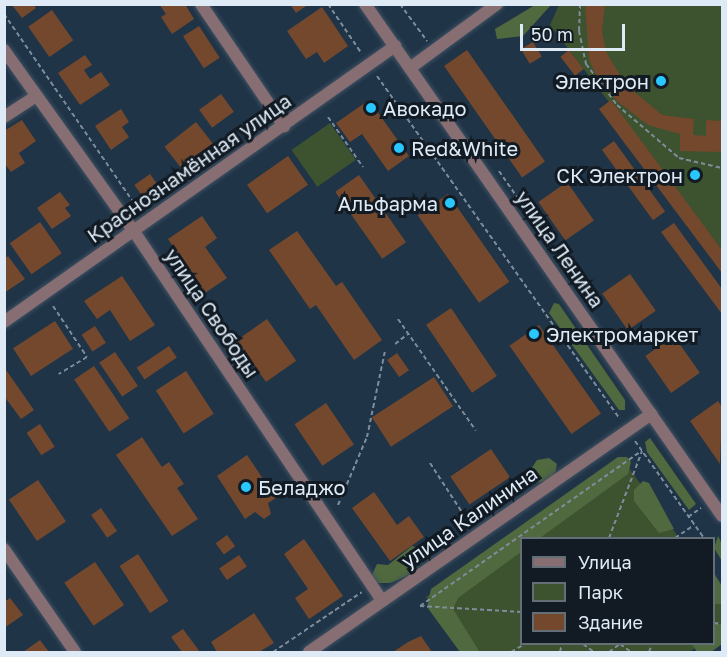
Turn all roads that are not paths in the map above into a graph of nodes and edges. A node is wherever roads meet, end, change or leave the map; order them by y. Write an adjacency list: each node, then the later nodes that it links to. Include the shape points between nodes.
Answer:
1 (201, 4): 9 (street)
2 (365, 4): 4 (street, улица Ленина)
3 (497, 4): 6 (street)
4 (395, 46): 6 (street, улица Ленина); 9 (street, Краснознамённая улица)
5 (4, 50): 7 (street, улица Свободы)
6 (410, 68): 12 (street, улица Ленина)
7 (36, 96): 8 (street); 10 (street, улица Свободы)
8 (4, 117)
9 (284, 126): 10 (street, Краснознамённая улица)
10 (133, 230): 11 (street, Краснознамённая улица); 15 (street, улица Свободы)
11 (4, 322)
12 (651, 414): 13 (street, улица Ленина); 15 (street, улица Калинина)
13 (723, 516)
14 (4, 549): 16 (street)
15 (382, 602): 17 (street, улица Калинина)
16 (75, 652)
17 (309, 652)

